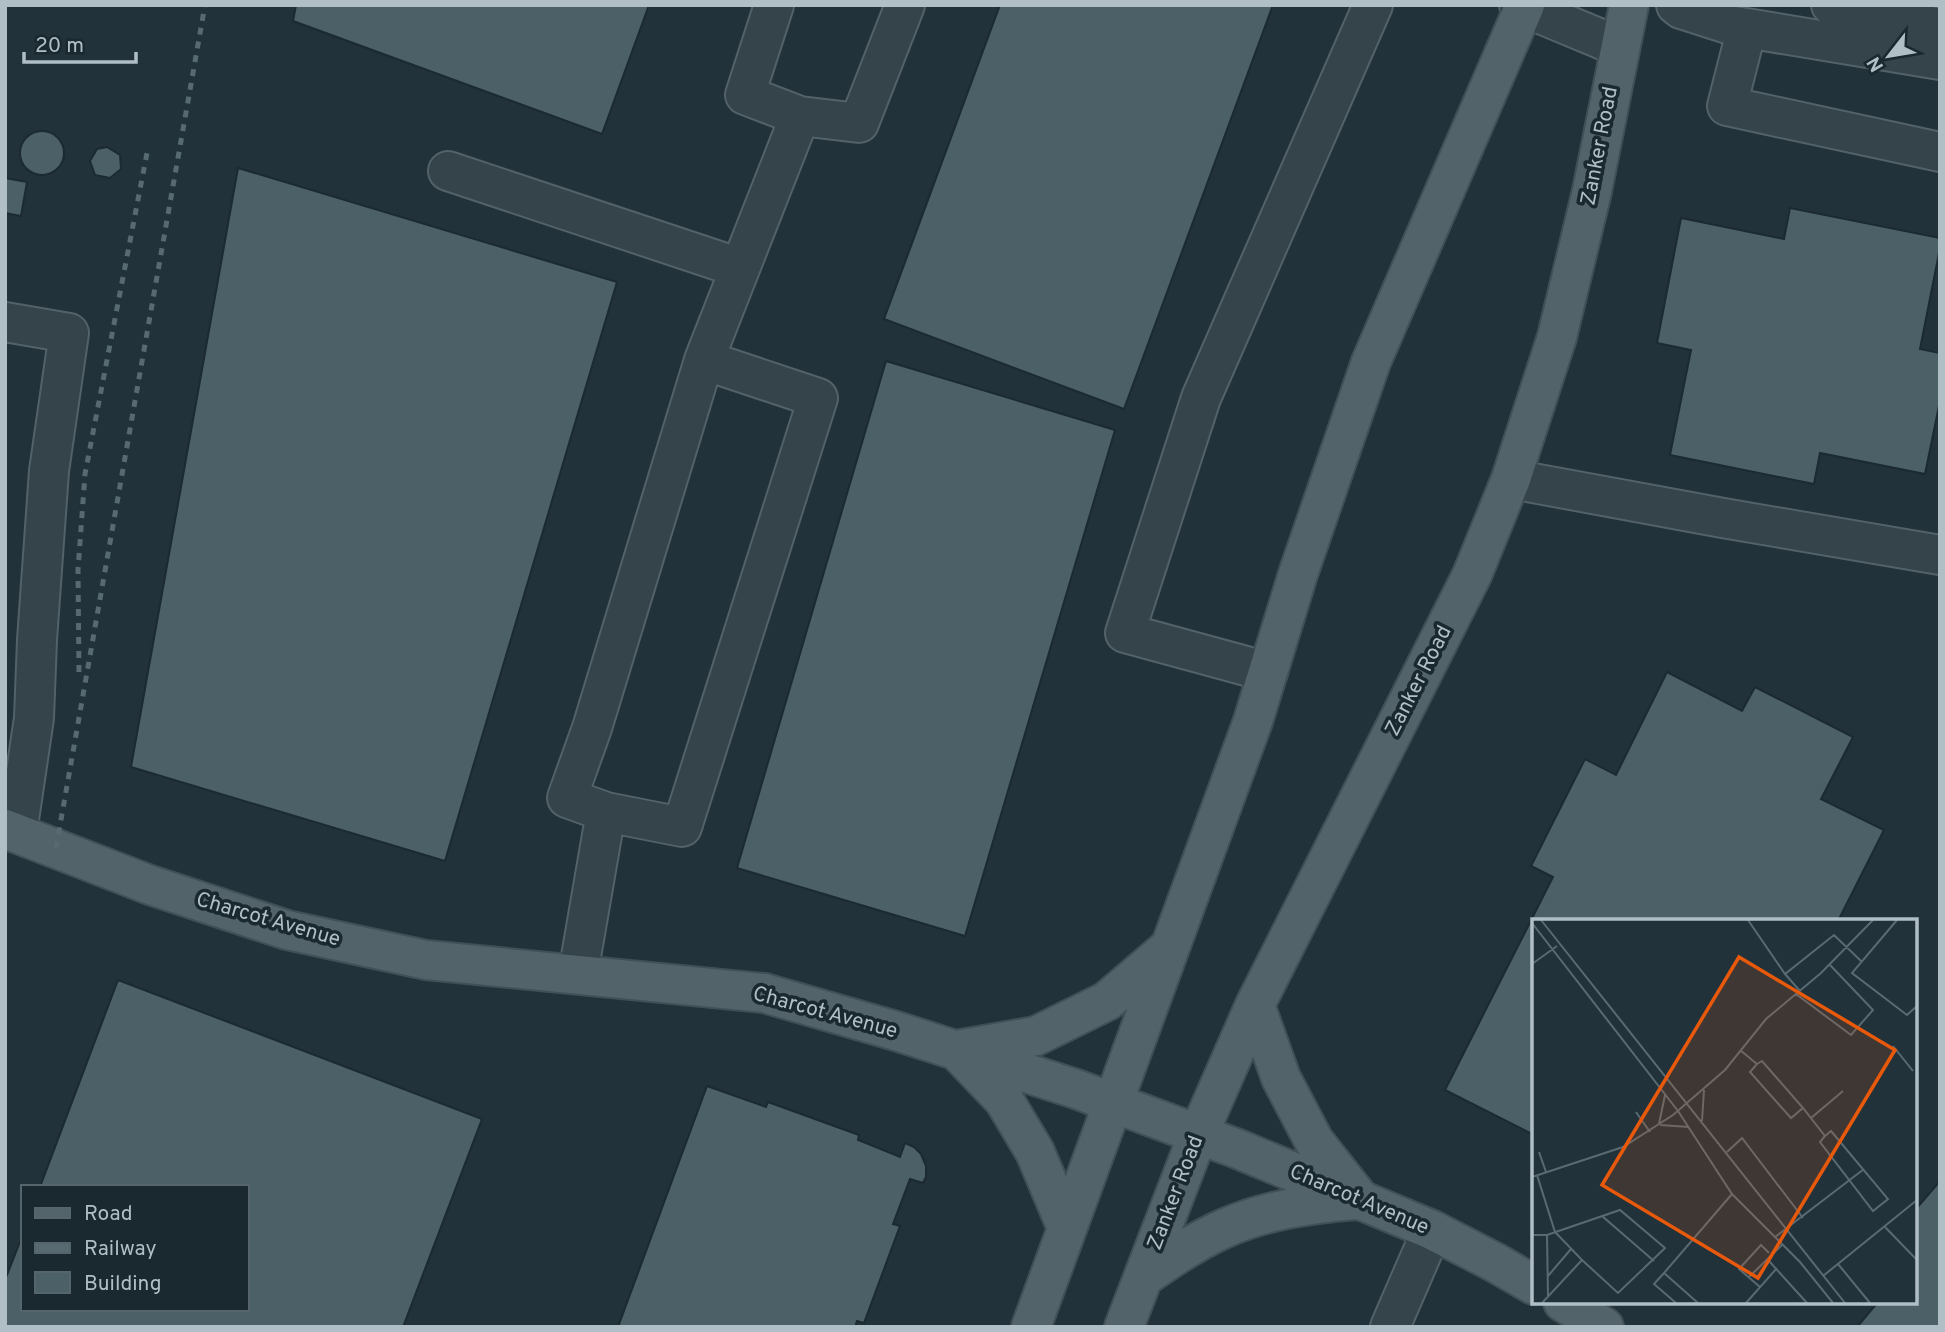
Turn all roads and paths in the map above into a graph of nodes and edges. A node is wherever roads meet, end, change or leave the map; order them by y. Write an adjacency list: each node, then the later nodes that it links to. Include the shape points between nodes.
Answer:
1 (774, 5): 12 (lane, via 746,95)
2 (905, 5): 12 (lane, via 859,123)
3 (1373, 5): 20 (lane, via 1201,398 1125,633)
4 (1629, 5): 10 (main road, Zanker Road)
5 (1676, 5): 9 (lane)
6 (1831, 5): 8 (lane)
7 (1523, 6): 10 (lane); 20 (main road, via 1371,362)
8 (1940, 27)
9 (1747, 28): 11 (lane); 13 (lane, via 1727,106)
10 (1620, 47): 18 (main road, Zanker Road, via 1558,337)
11 (1940, 60)
12 (800, 116): 15 (lane)
13 (1940, 152)
14 (448, 171): 15 (lane)
15 (740, 268): 17 (lane)
16 (5, 321): 22 (lane, via 69,333 49,471 34,718)
17 (704, 360): 21 (lane, via 567,798); 21 (lane, via 818,398 682,827)
18 (1511, 479): 19 (lane); 25 (main road, Zanker Road, via 1472,575)
19 (1940, 555)
20 (1268, 672): 23 (main road)
21 (606, 812): 24 (lane)
22 (11, 831): 24 (main road, Charcot Avenue, via 150,885 287,930 426,960)
23 (1172, 945): 26 (main road, via 1107,1001 1036,1037); 27 (main road)
24 (578, 974): 26 (main road, Charcot Avenue, via 764,993)
25 (1255, 1005): 28 (main road, Zanker Road); 29 (main road, via 1281,1078 1314,1141)
26 (957, 1049): 27 (main road, Charcot Avenue); 30 (main road, via 1004,1100 1040,1159)
27 (1113, 1103): 28 (main road, Charcot Avenue); 30 (main road)
28 (1198, 1135): 29 (main road, Charcot Avenue); 32 (main road, Zanker Road)
29 (1361, 1199): 31 (main road, Charcot Avenue); 32 (main road, via 1309,1204 1222,1229)
30 (1067, 1228): 35 (main road)
31 (1432, 1230): 33 (main road, Charcot Avenue); 37 (lane)
32 (1144, 1277): 36 (main road, Zanker Road)
33 (1532, 1284)
34 (1566, 1304): 38 (main road)
35 (1031, 1327)
36 (1125, 1327)
37 (1390, 1327)
38 (1604, 1327)

